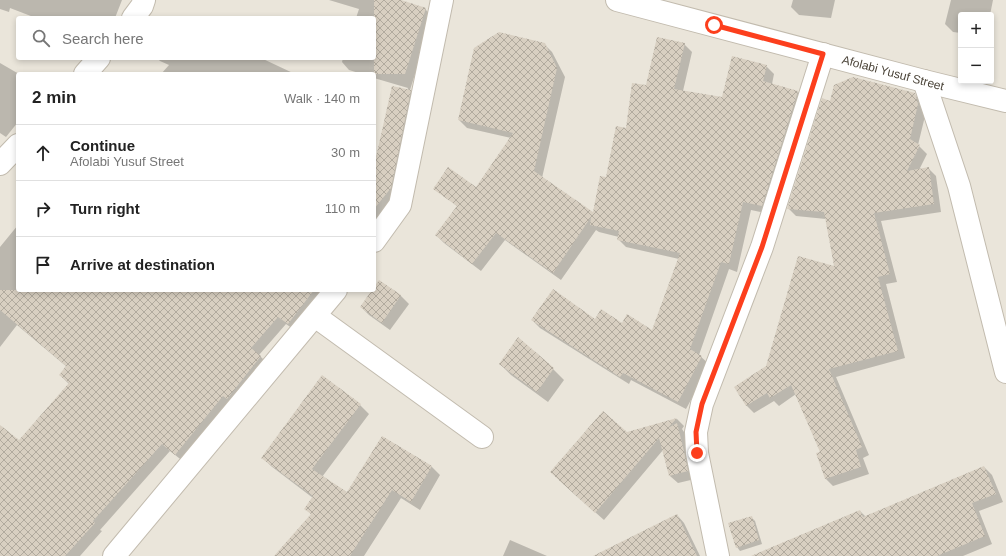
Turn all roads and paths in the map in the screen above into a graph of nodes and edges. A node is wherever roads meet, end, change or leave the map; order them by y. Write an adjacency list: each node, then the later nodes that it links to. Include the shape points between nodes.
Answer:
1 (144, 0): 4 (street)
2 (442, 0): 12 (street, via 400,205)
3 (617, 0): 5 (street, Afolabi Yusuf Street)
4 (134, 16)
5 (823, 54): 8 (street, Afolabi Yusuf Street); 18 (street, via 762,247 702,404 696,432 697,453)
6 (97, 60): 7 (street)
7 (87, 72)
8 (924, 81): 9 (street, Afolabi Yusuf Street); 15 (street, via 959,186)
9 (1006, 101)
10 (16, 147): 11 (street)
11 (0, 164)
12 (376, 238)
13 (334, 292): 14 (street)
14 (315, 316): 16 (street); 17 (street)
15 (1006, 372)
16 (482, 437)
17 (114, 556)
18 (718, 556)

